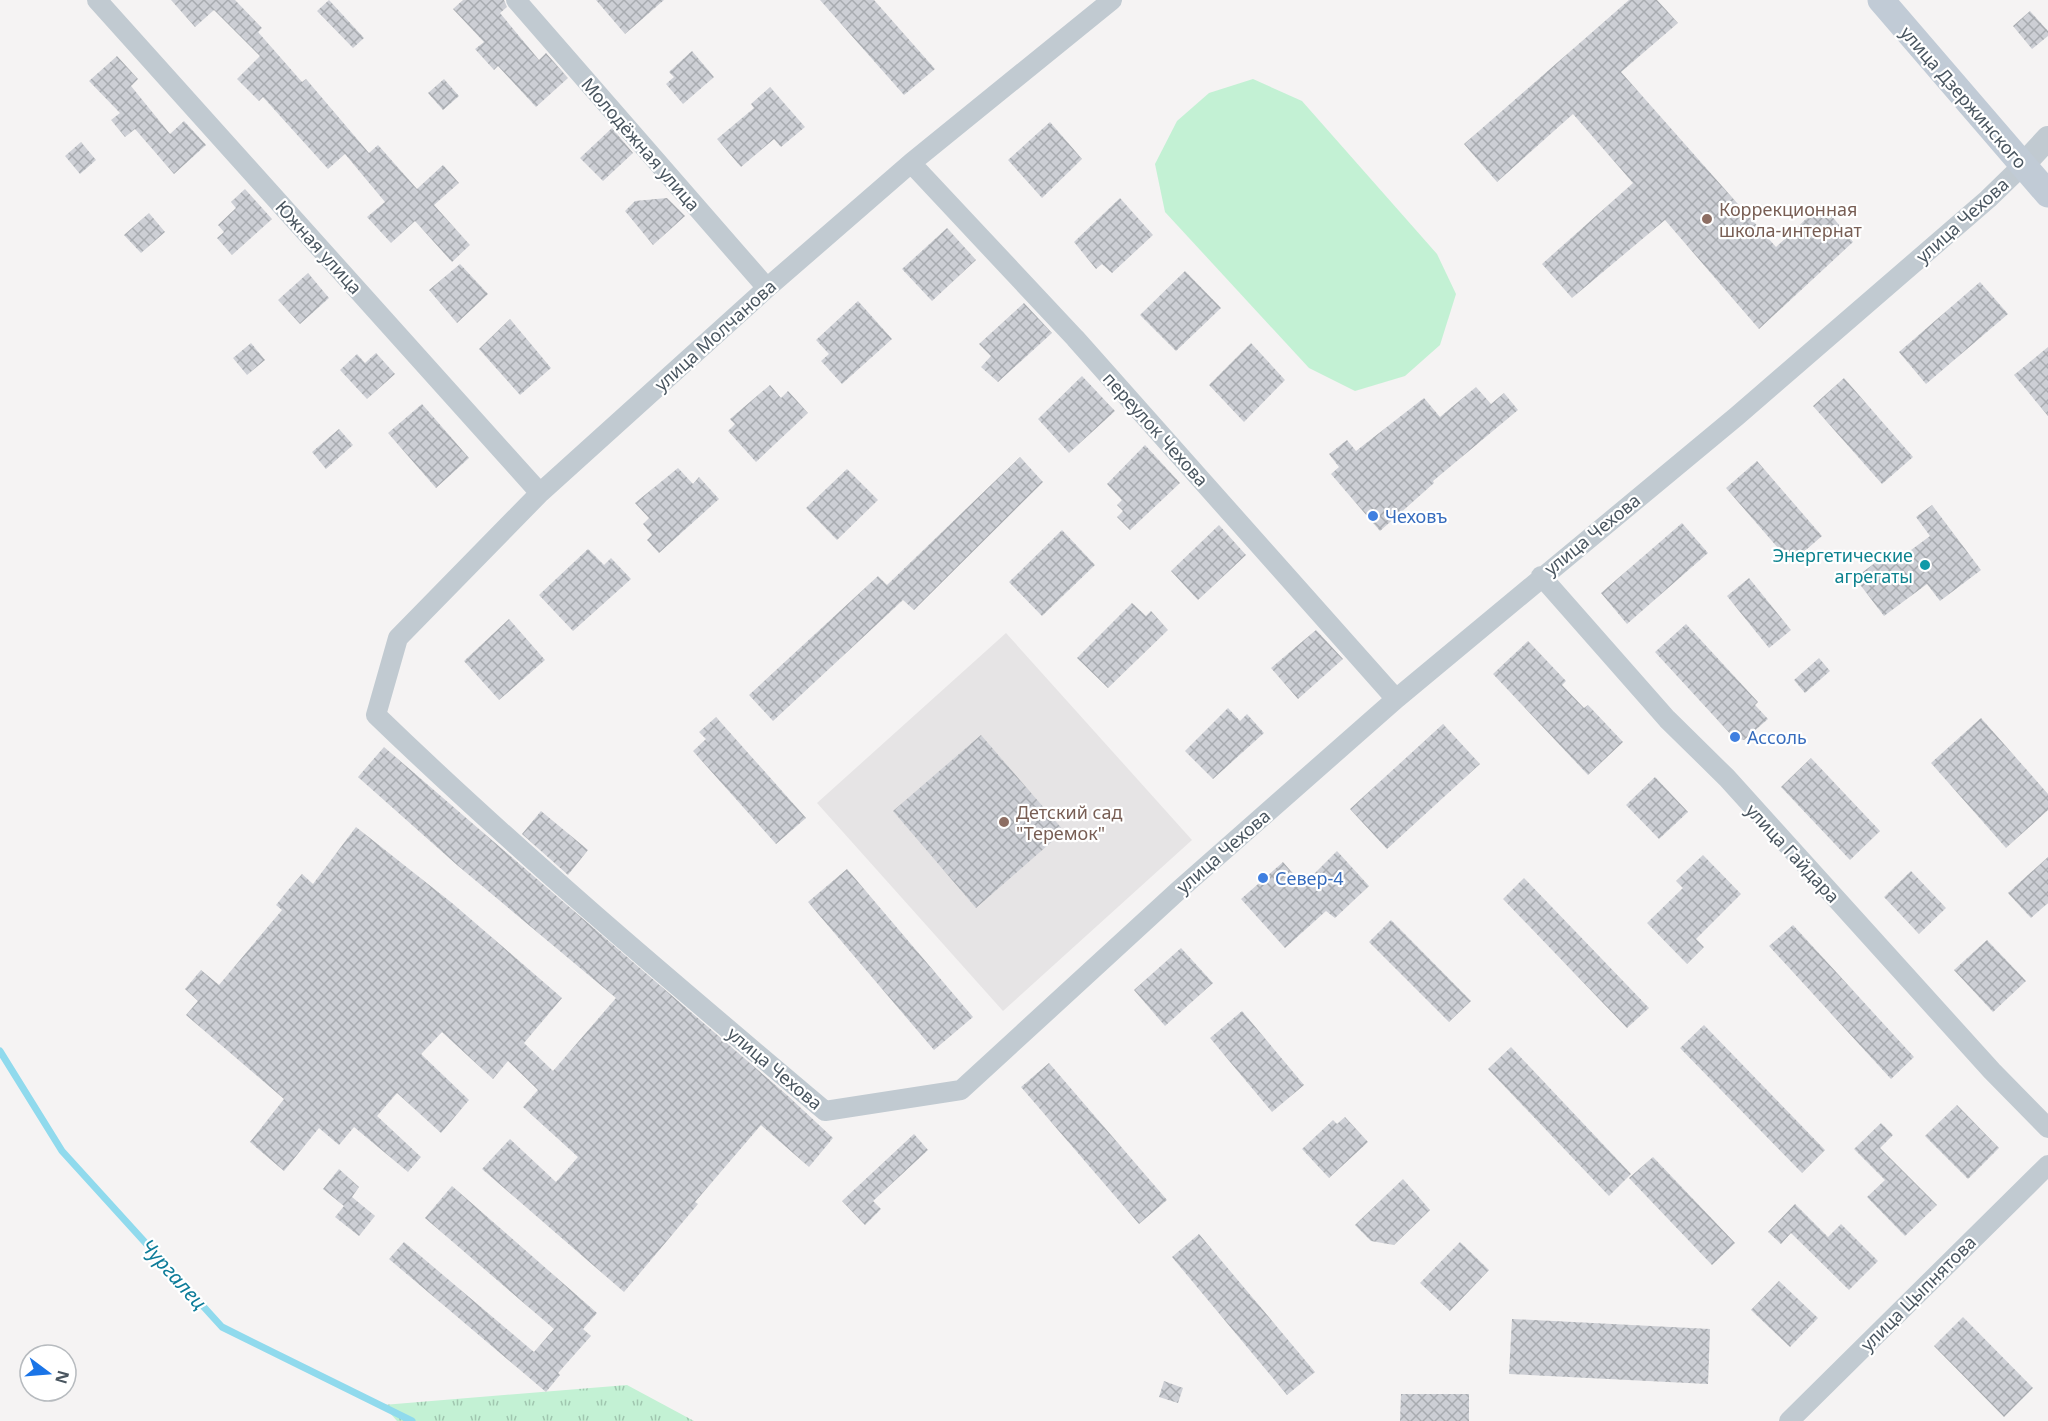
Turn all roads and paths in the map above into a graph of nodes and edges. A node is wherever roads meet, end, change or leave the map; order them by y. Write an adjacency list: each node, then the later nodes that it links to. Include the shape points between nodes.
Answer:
1 (97, 0): 10 (street, Южная улица)
2 (516, 0): 9 (street, Молодёжная улица)
3 (1112, 0): 6 (street, улица Молчанова)
4 (1881, 0): 7 (main road, улица Дзержинского)
5 (2048, 138): 7 (street, улица Чехова)
6 (911, 164): 9 (street, улица Молчанова); 12 (street, переулок Чехова, via 1076,338)
7 (2023, 165): 8 (main road, улица Дзержинского); 11 (street, улица Чехова, via 1737,416)
8 (2048, 194)
9 (767, 288): 10 (street, улица Молчанова)
10 (540, 493): 13 (street, улица Молчанова, via 398,638)
11 (1541, 576): 12 (street, улица Чехова); 14 (street, улица Гайдара, via 1667,719 1727,778)
12 (1396, 699): 13 (street, улица Чехова, via 1179,890 961,1090 825,1111 585,908)
13 (376, 716)
14 (2048, 1128)
15 (2048, 1165): 16 (street, улица Цыпнятова)
16 (1789, 1421)

